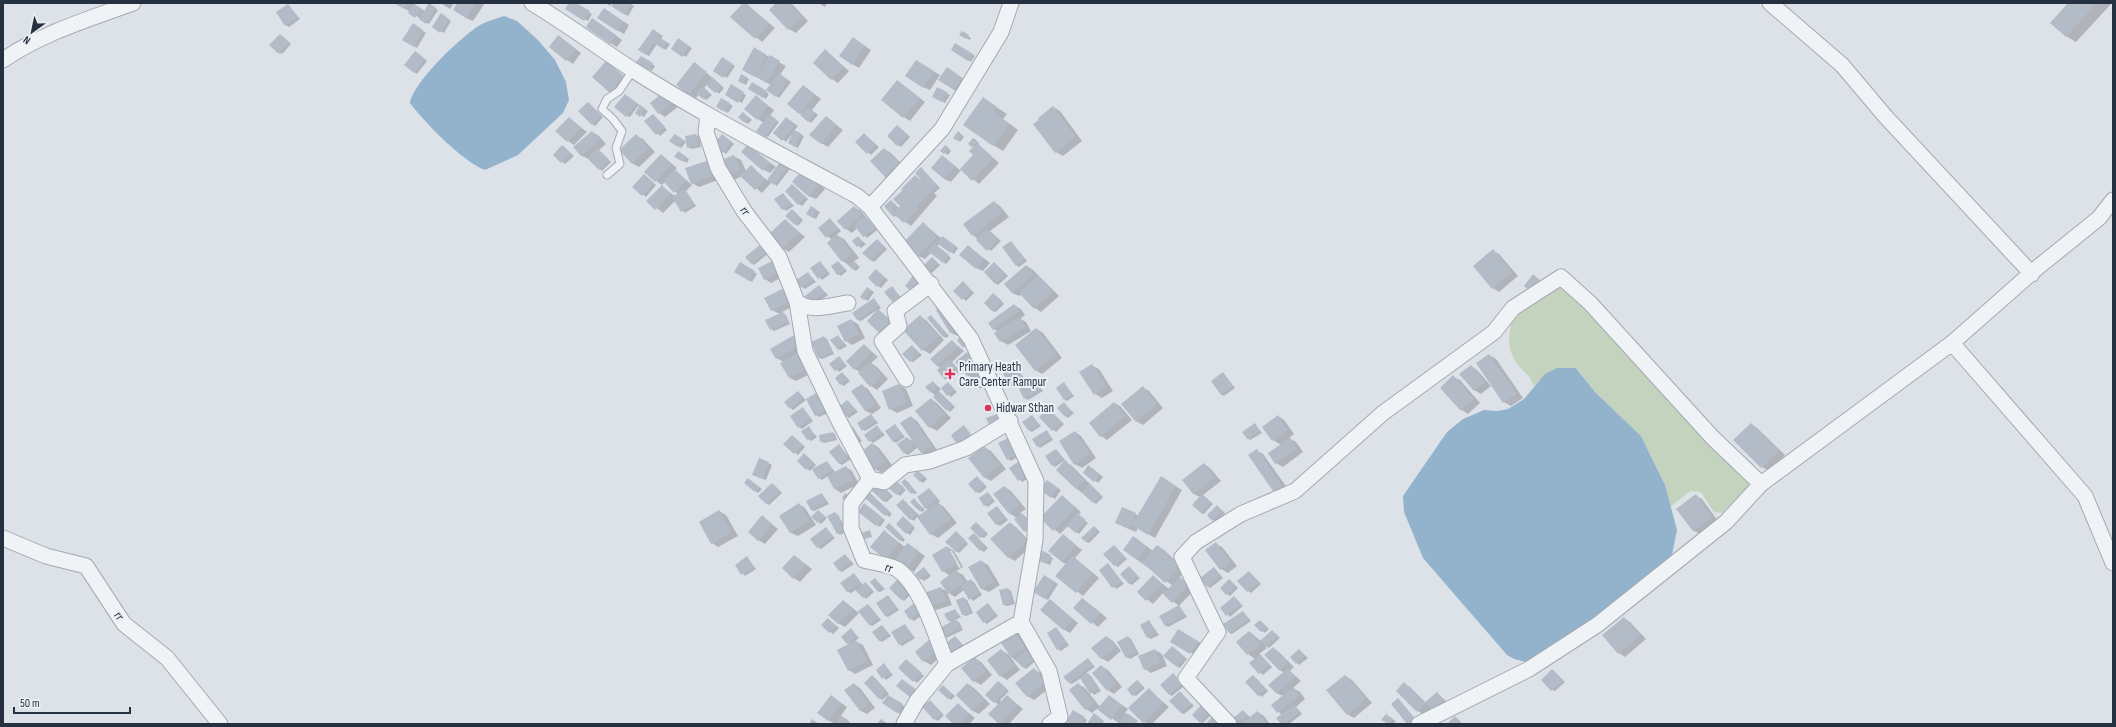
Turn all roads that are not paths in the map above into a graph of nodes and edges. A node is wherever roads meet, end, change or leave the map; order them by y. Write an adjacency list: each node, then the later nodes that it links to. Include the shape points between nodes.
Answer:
1 (133, 3): 5 (street, via 64,28)
2 (532, 3): 6 (street, via 572,26)
3 (1011, 3): 10 (street, via 1001,32 942,129)
4 (1770, 3): 11 (street, via 1842,65 1885,116)
5 (3, 60)
6 (633, 69): 7 (street); 8 (lane, via 619,92 607,99 602,109 622,131 616,148 620,164)
7 (708, 115): 10 (street, via 857,196); 13 (street, rr, via 706,132 718,168 744,212 780,257)
8 (606, 175)
9 (2113, 200): 11 (street, via 2099,218)
10 (870, 207): 12 (street)
11 (2032, 274): 15 (street)
12 (931, 284): 16 (street, via 896,311 899,326 882,341); 17 (street, via 971,339)
13 (797, 302): 14 (street, via 804,307 814,308); 18 (street, rr, via 805,351)
14 (848, 303)
15 (1952, 343): 19 (street); 21 (street, via 2085,496)
16 (906, 379)
17 (1010, 421): 18 (street, via 966,448 905,465 884,482); 22 (street, via 1036,481 1035,540)
18 (870, 479): 23 (street, rr, via 851,504 851,528 861,554 864,560 896,569 911,583)
19 (1762, 484): 27 (street, via 1712,437 1590,303 1561,277 1513,308 1494,332 1384,413 1294,491 1241,514 1196,542 1182,557 1218,632 1186,678); 28 (street, via 1726,522 1597,625 1529,669)
20 (3, 538): 24 (street, rr, via 46,556 86,566 124,624 167,658)
21 (2113, 563)
22 (1021, 622): 23 (street); 26 (street, via 1049,671 1060,717)
23 (947, 664): 25 (street, via 917,701)
24 (220, 724)
25 (904, 724)
26 (1050, 724)
27 (1229, 724)
28 (1419, 724)

